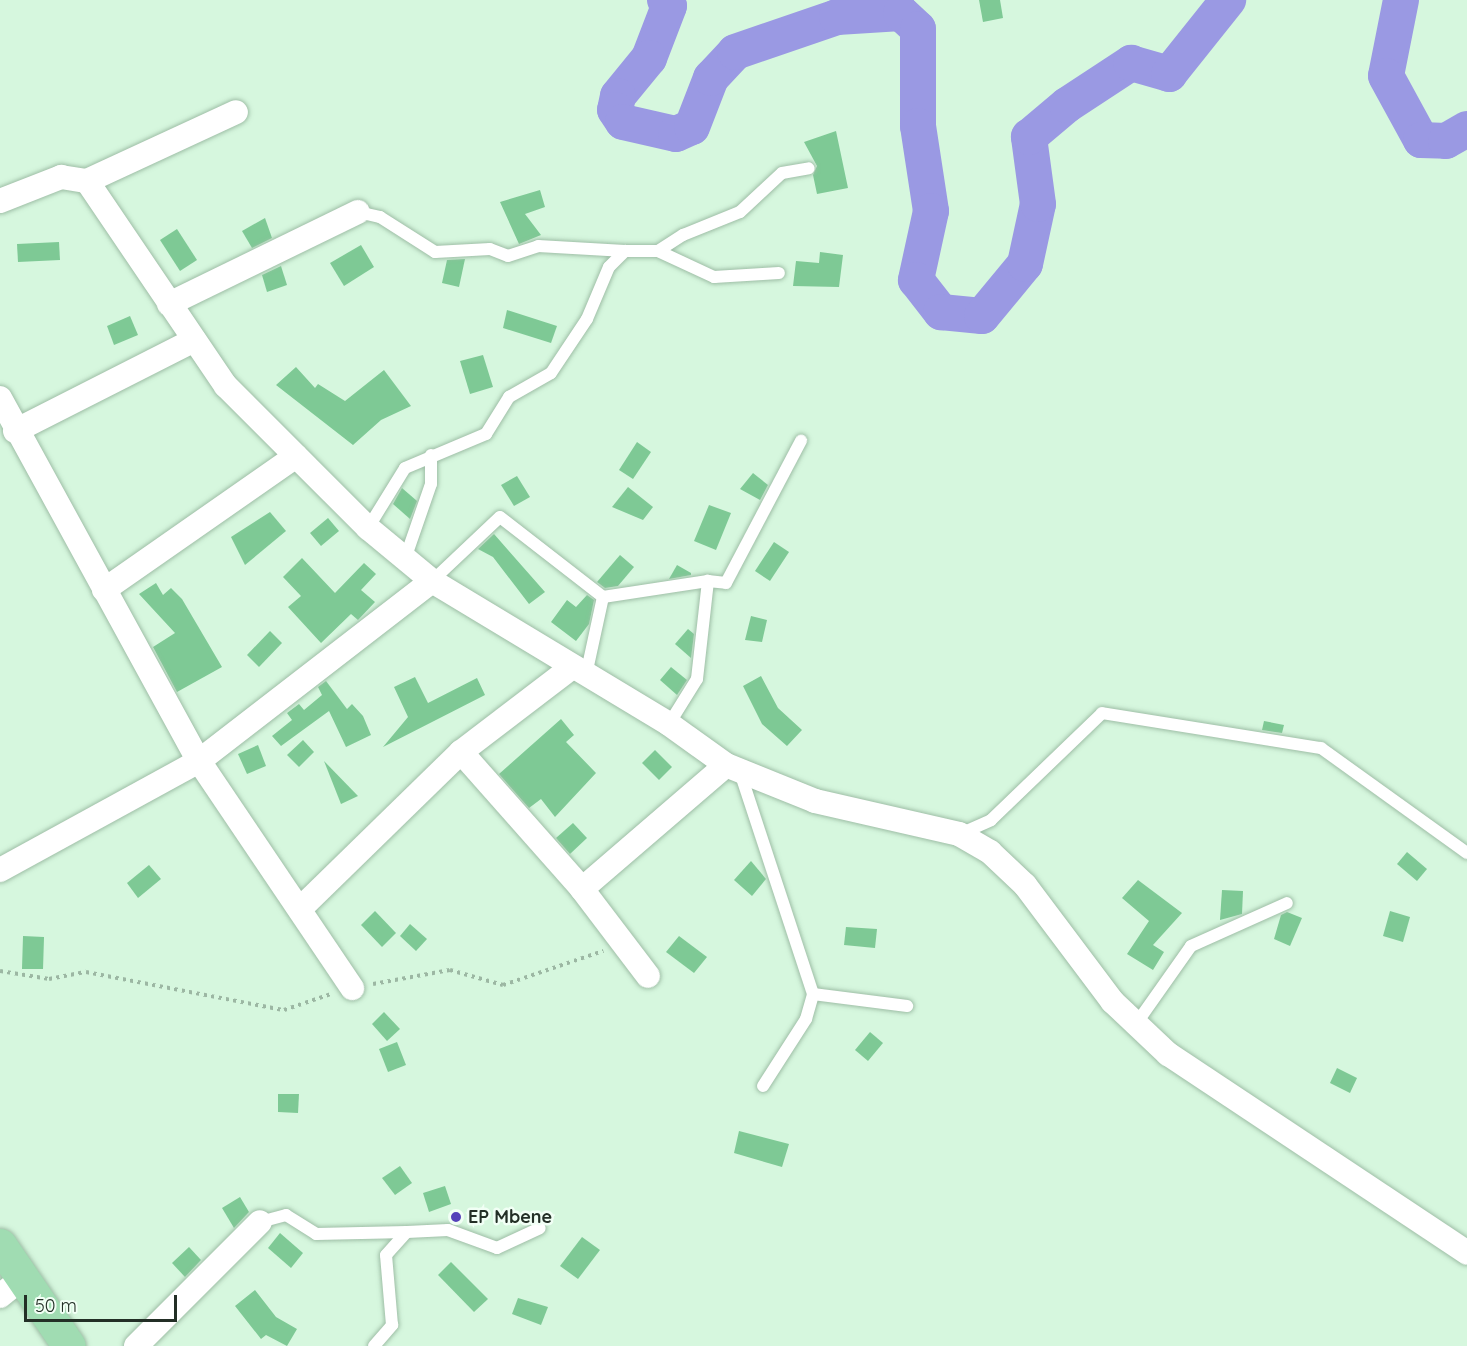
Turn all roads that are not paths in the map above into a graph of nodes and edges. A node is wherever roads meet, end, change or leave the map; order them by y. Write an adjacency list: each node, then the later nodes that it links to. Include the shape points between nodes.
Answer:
1 (236, 112): 3 (street)
2 (809, 168): 7 (lane, via 782,173 740,212 683,235)
3 (87, 181): 4 (street, via 61,177); 9 (street)
4 (0, 201)
5 (358, 212): 6 (lane, via 380,217 435,252 490,249 508,256 538,246); 9 (street)
6 (625, 251): 7 (lane); 14 (lane, via 609,267 587,319 551,373 509,397 486,434)
7 (658, 251): 8 (lane, via 714,277)
8 (778, 273)
9 (169, 304): 10 (street)
10 (194, 340): 12 (street); 15 (street, via 226,386)
11 (0, 398): 12 (street)
12 (15, 431): 20 (street)
13 (801, 441): 19 (lane, via 726,583)
14 (431, 455): 16 (lane, via 405,468); 17 (lane, via 431,484)
15 (296, 456): 16 (street); 20 (street)
16 (368, 528): 17 (street)
17 (405, 559): 18 (street)
18 (432, 581): 21 (lane, via 500,517); 22 (street); 25 (street)
19 (708, 581): 21 (lane); 23 (lane, via 697,679)
20 (104, 590): 25 (street)
21 (603, 597): 22 (lane)
22 (579, 671): 23 (street); 24 (street)
23 (669, 724): 26 (street)
24 (461, 752): 30 (street); 32 (street)
25 (199, 761): 29 (street); 32 (street)
26 (733, 768): 27 (street, via 815,801); 30 (street); 35 (lane)
27 (959, 834): 28 (lane, via 991,820 1101,713 1321,747); 37 (street, via 990,852 1025,885 1074,955)
28 (1467, 853)
29 (0, 870)
30 (582, 889): 33 (street)
31 (1287, 903): 37 (lane, via 1191,946)
32 (301, 908): 34 (street)
33 (648, 976)
34 (352, 988)
35 (813, 994): 36 (lane); 38 (lane, via 806,1019)
36 (907, 1006)
37 (1136, 1024): 43 (street, via 1168,1054 1259,1117)
38 (763, 1086)
39 (260, 1222): 41 (lane, via 286,1215 316,1234); 46 (street)
40 (540, 1228): 41 (lane, via 497,1248 448,1230)
41 (407, 1232): 47 (lane, via 386,1256 392,1325)
42 (0, 1245): 44 (highway)
43 (1467, 1253)
44 (10, 1288): 45 (highway)
45 (69, 1346)
46 (136, 1346)
47 (374, 1346)

